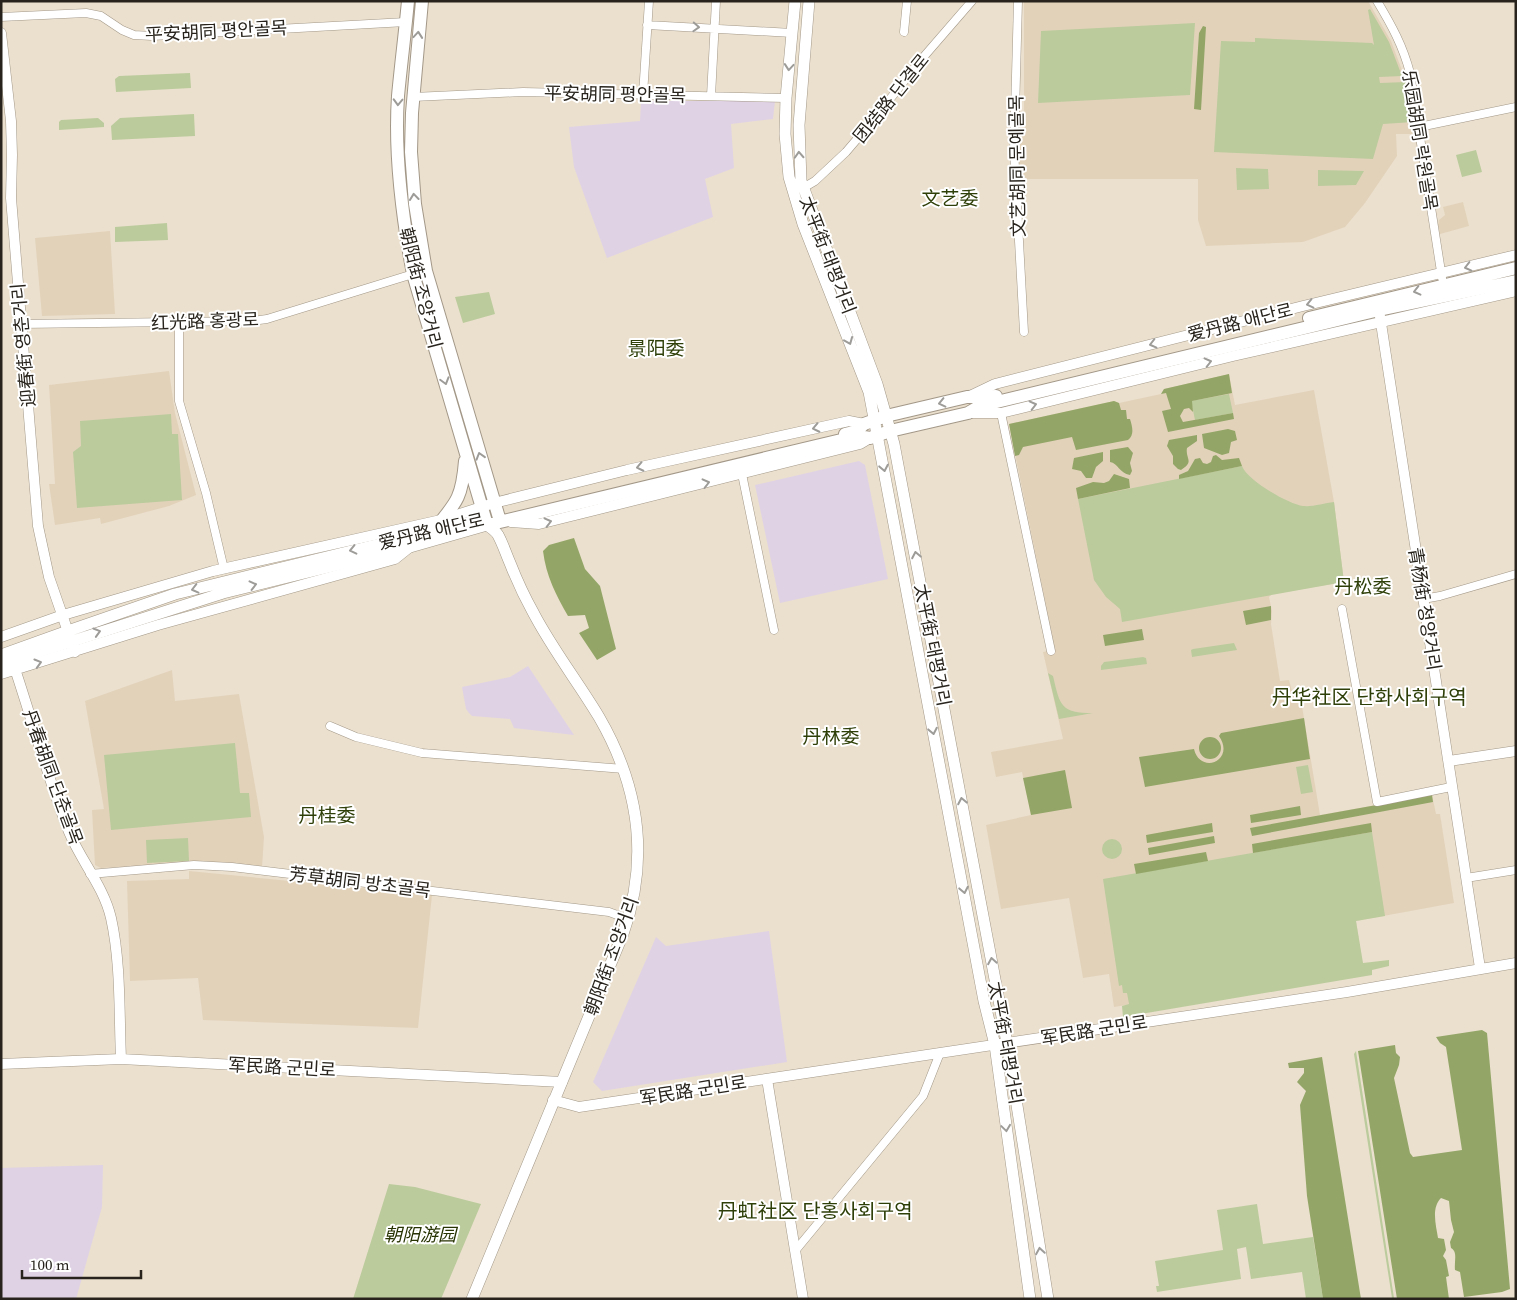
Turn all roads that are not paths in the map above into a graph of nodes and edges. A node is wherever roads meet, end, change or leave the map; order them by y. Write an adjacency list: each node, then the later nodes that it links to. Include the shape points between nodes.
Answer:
1 (408, 1): 12 (main road, 朝阳街 조양거리)
2 (422, 1): 20 (main road, 朝阳街 조양거리, one-way to 2)
3 (649, 1): 13 (street)
4 (716, 1): 14 (street)
5 (795, 1): 17 (main road, 太平街 태평거리)
6 (809, 1): 24 (main road, 太平街 태평거리, one-way to 6, via 799,125)
7 (907, 1): 15 (street)
8 (972, 1): 24 (street, 团结路 단결로, via 846,152)
9 (1018, 1): 34 (street, 文艺胡同 문예골목, via 1014,150)
10 (1377, 1): 23 (street, 乐园胡同 락원골목, via 1405,52)
11 (1, 18): 12 (street, 平安胡同 평안골목, via 86,13 101,16 134,35 152,36)
12 (406, 22): 27 (main road, 朝阳街 조양거리, one-way to 27, via 398,97 398,163)
13 (647, 25): 14 (street, one-way to 14); 18 (street)
14 (714, 28): 17 (street); 19 (street)
15 (904, 32)
16 (1, 33): 33 (street, 迎春街 영춘거리, via 11,121 11,198)
17 (792, 33): 21 (main road, 太平街 태평거리, one-way to 21)
18 (643, 95): 19 (street, 平安胡同 평안골목); 20 (street, 平安胡同 평안골목, via 523,92)
19 (711, 96): 21 (street, 平安胡同 평안골목)
20 (413, 97): 44 (main road, 朝阳街 조양거리, one-way to 20, via 426,271 413,181)
21 (786, 98): 38 (main road, 太平街 태평거리, one-way to 38, via 785,134 792,190 869,392)
22 (1516, 106): 23 (street)
23 (1419, 127): 28 (street, 乐园胡同 락원골목)
24 (803, 188): 38 (main road, 太平街 태평거리, via 877,384)
25 (1516, 255): 28 (street, 爱丹路 애단로, one-way to 28)
26 (1516, 268): 28 (main road, 爱丹路 애단로)
27 (413, 274): 32 (street, 红光路 홍광로, via 267,319); 42 (main road, 朝阳街 조양거리, one-way to 42)
28 (1442, 280): 35 (main road, 爱丹路 애단로, one-way to 35, via 997,396 967,397)
29 (1516, 281): 31 (main road, 爱丹路 애단로)
30 (1516, 291): 31 (street, 爱丹路 애단로)
31 (1380, 316): 36 (main road, 爱丹路 애단로, via 980,406); 37 (street, 爱丹路 애단로, one-way to 31); 50 (street, 青杨街 청양거리)
32 (179, 322): 33 (street, 红光路 홍광로); 48 (street, via 179,401)
33 (21, 324): 52 (street, 迎春街 영춘거리, via 38,526 49,576)
34 (1024, 332)
35 (918, 409): 38 (main road, 爱丹路 애단로); 39 (main road)
36 (968, 413): 37 (street, 爱丹路 애단로); 39 (main road, 爱丹路 애단로)
37 (1001, 413): 56 (street)
38 (875, 420): 40 (main road, 太平街 태평거리); 41 (main road, 太平街 태평거리); 44 (main road, 爱丹路 애단로, one-way to 44, via 857,431)
39 (921, 424): 40 (main road, 爱丹路 애단로)
40 (890, 431): 41 (main road, 爱丹路 애단로); 73 (main road, 太平街 태평거리, one-way to 40)
41 (873, 436): 43 (street, 爱丹路 애단로, via 860,444); 44 (main road, 爱丹路 애단로, via 858,436); 74 (main road, 太平街 태평거리, one-way to 74, via 984,1002)
42 (465, 451): 44 (main road, 朝阳街 조양거리); 45 (main road, via 461,490 452,509)
43 (742, 474): 44 (street, 爱丹路 애단로, one-way to 43, via 539,524); 53 (street)
44 (492, 518): 45 (street, 爱丹路 애단로); 46 (main road, 爱丹路 애단로); 47 (main road, 爱丹路 애단로); 65 (main road, 朝阳街 조양거리, via 531,609 599,717)
45 (441, 520): 46 (main road); 48 (street, 爱丹路 애단로)
46 (433, 531): 54 (main road, 爱丹路 애단로, one-way to 54, via 176,594)
47 (410, 547): 54 (main road, 爱丹路 애단로, one-way to 47); 57 (street, 爱丹路 애단로, via 395,559 158,625)
48 (224, 568): 52 (street, 爱丹路 애단로)
49 (1516, 574): 50 (street)
50 (1423, 599): 64 (street, 青杨街 청양거리)
51 (1342, 609): 66 (street, via 1377,802)
52 (63, 615): 54 (street, 迎春街 영춘거리); 55 (street, 爱丹路 애단로)
53 (774, 630)
54 (69, 635): 57 (street, 迎春街 영춘거리); 58 (main road, 爱丹路 애단로); 59 (main road, 爱丹路 애단로)
55 (1, 637)
56 (1051, 651)
57 (75, 652): 60 (street, 爱丹路 애단로, one-way to 57)
58 (1, 655)
59 (1, 664)
60 (15, 669): 61 (street, 爱丹路 애단로); 68 (street, 丹春胡同 단춘골목, via 59,806)
61 (1, 674)
62 (330, 726): 65 (street, via 356,737 422,753)
63 (1516, 751): 64 (street)
64 (1449, 761): 66 (street, 青杨街 청양거리)
65 (624, 769): 70 (main road, 朝阳街 조양거리, via 634,806 638,846 635,890)
66 (1451, 787): 69 (street, 青杨街 청양거리)
67 (1516, 870): 69 (street)
68 (90, 874): 70 (street, 芳草胡同 방초골목, via 194,865 232,867 609,912); 76 (street, 丹春胡同 단춘골목, via 111,917)
69 (1466, 878): 72 (street, 青杨街 청양거리)
70 (628, 919): 79 (main road, 朝阳街 조양거리)
71 (1516, 963): 72 (street, 军民路 군민로)
72 (1480, 968): 73 (street, 军民路 군민로, via 1347,992)
73 (1007, 1043): 74 (street, 军民路 군민로); 85 (main road, 太平街 태평거리, one-way to 73)
74 (995, 1044): 75 (street, 军民路 군민로); 84 (main road, 太平街 태평거리, one-way to 84)
75 (940, 1053): 78 (street, 军民路 군민로); 81 (street, via 923,1096)
76 (121, 1059): 77 (street, 军民路 군민로); 79 (street, 军民路 군민로)
77 (1, 1064)
78 (767, 1079): 80 (street, 军民路 군민로, via 579,1107); 81 (street)
79 (562, 1082): 80 (main road, 朝阳街 조양거리)
80 (554, 1100): 82 (main road, 朝阳街 조양거리)
81 (795, 1251): 83 (street)
82 (472, 1299)
83 (803, 1299)
84 (1030, 1299)
85 (1048, 1299)

